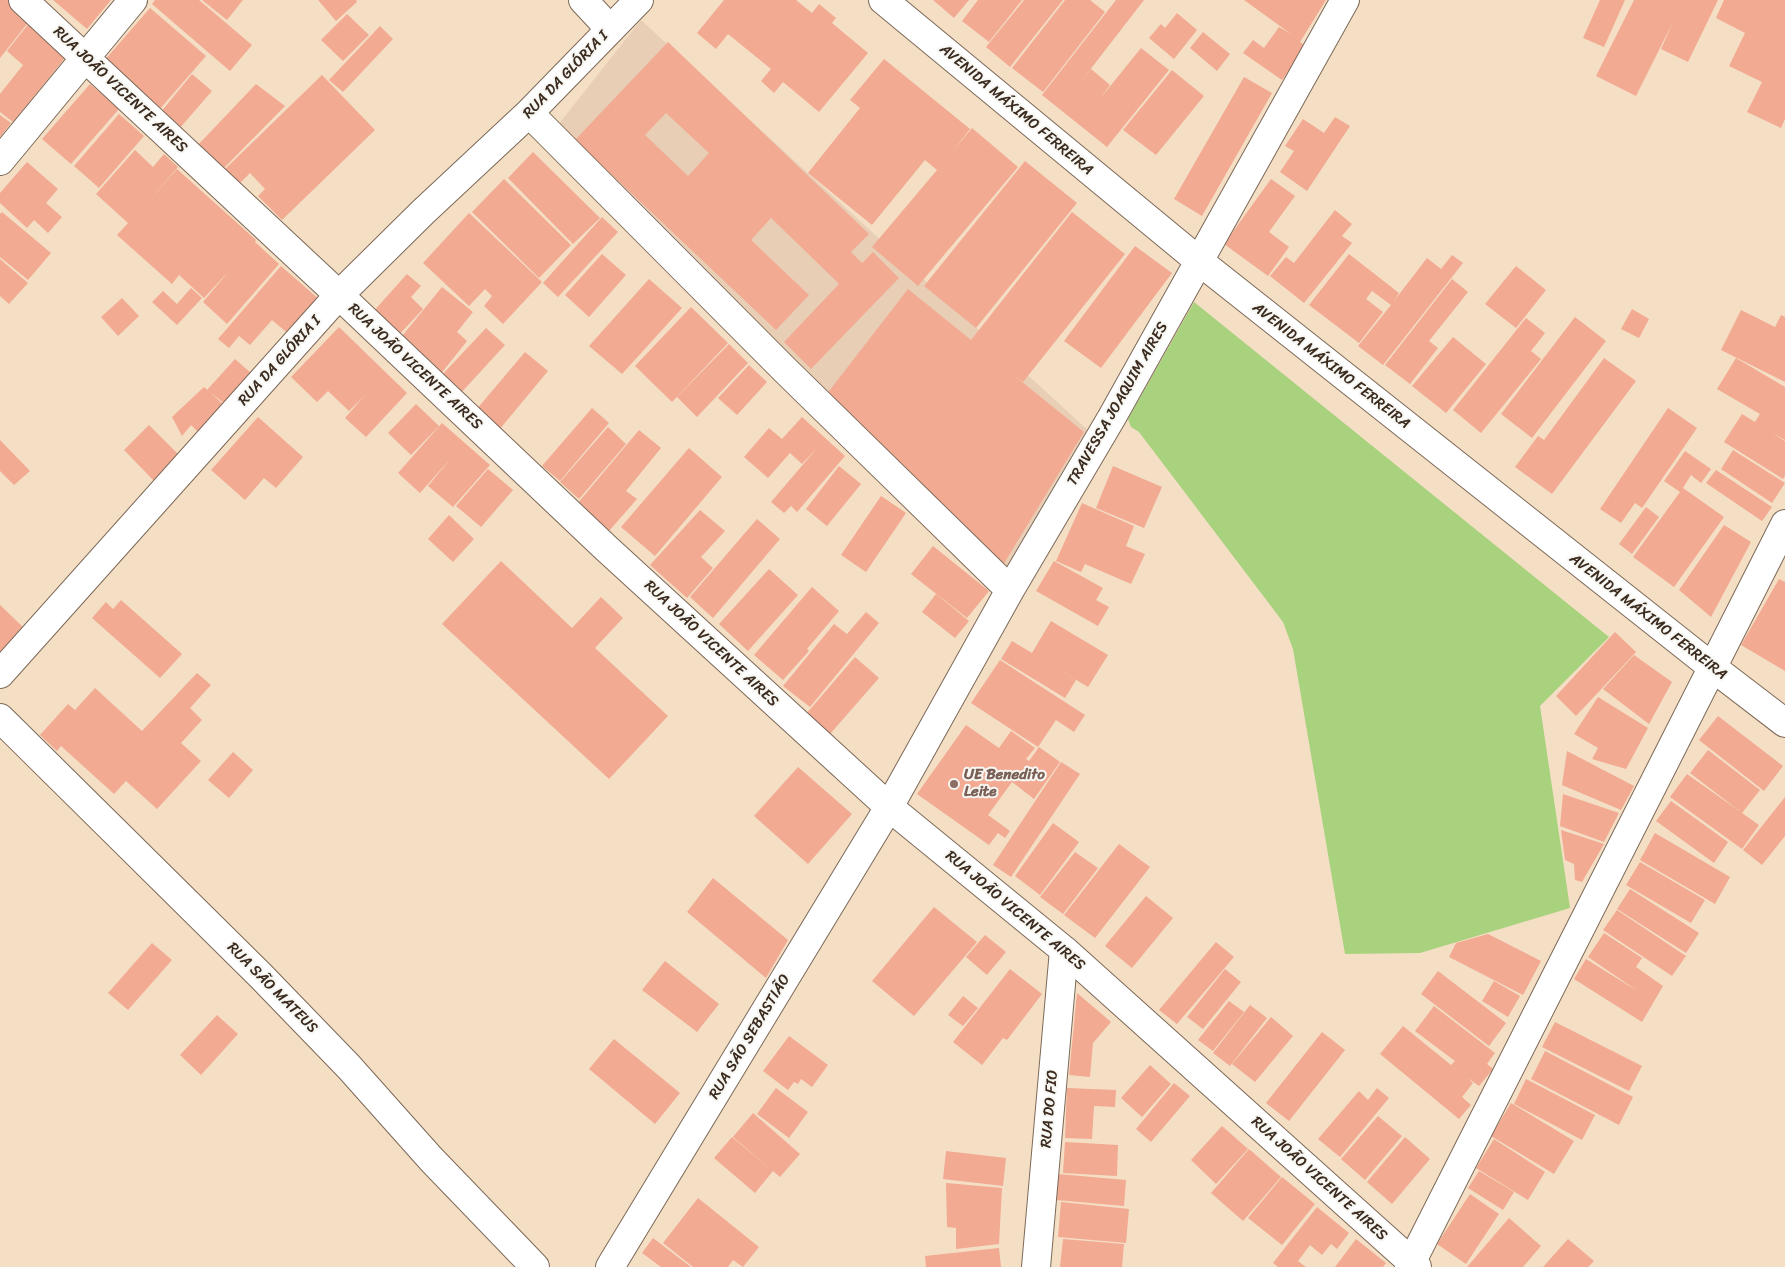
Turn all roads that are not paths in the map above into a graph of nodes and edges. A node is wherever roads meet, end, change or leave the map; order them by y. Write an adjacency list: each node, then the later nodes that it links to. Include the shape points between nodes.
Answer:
1 (23, 0): 8 (street, RUA JOÃO VICENTE AIRES)
2 (133, 0): 8 (street)
3 (583, 0): 7 (street)
4 (639, 0): 7 (street, RUA DA GLÓRIA I)
5 (883, 0): 11 (street, AVENIDA MÁXIMO FERREIRA)
6 (1346, 0): 11 (street, TRAVESSA JOAQUIM AIRES)
7 (610, 29): 9 (street, RUA DA GLÓRIA I)
8 (85, 58): 10 (street); 12 (street, RUA JOÃO VICENTE AIRES)
9 (529, 113): 12 (street, RUA DA GLÓRIA I); 14 (street)
10 (0, 162)
11 (1199, 261): 14 (street, TRAVESSA JOAQUIM AIRES); 15 (street, AVENIDA MÁXIMO FERREIRA)
12 (339, 295): 16 (street, RUA DA GLÓRIA I); 19 (street, RUA JOÃO VICENTE AIRES, via 606,548)
13 (1785, 524): 15 (street)
14 (1010, 590): 19 (street, TRAVESSA JOAQUIM AIRES)
15 (1712, 667): 18 (street, AVENIDA MÁXIMO FERREIRA); 21 (street)
16 (0, 674)
17 (0, 718): 22 (street, RUA SÃO MATEUS, via 282,997)
18 (1785, 723)
19 (889, 807): 20 (street, RUA JOÃO VICENTE AIRES); 23 (street, RUA SÃO SEBASTIÃO)
20 (1064, 950): 21 (street, RUA JOÃO VICENTE AIRES); 24 (street, RUA DO FIO)
21 (1412, 1265)
22 (535, 1267)
23 (610, 1267)
24 (1036, 1267)

